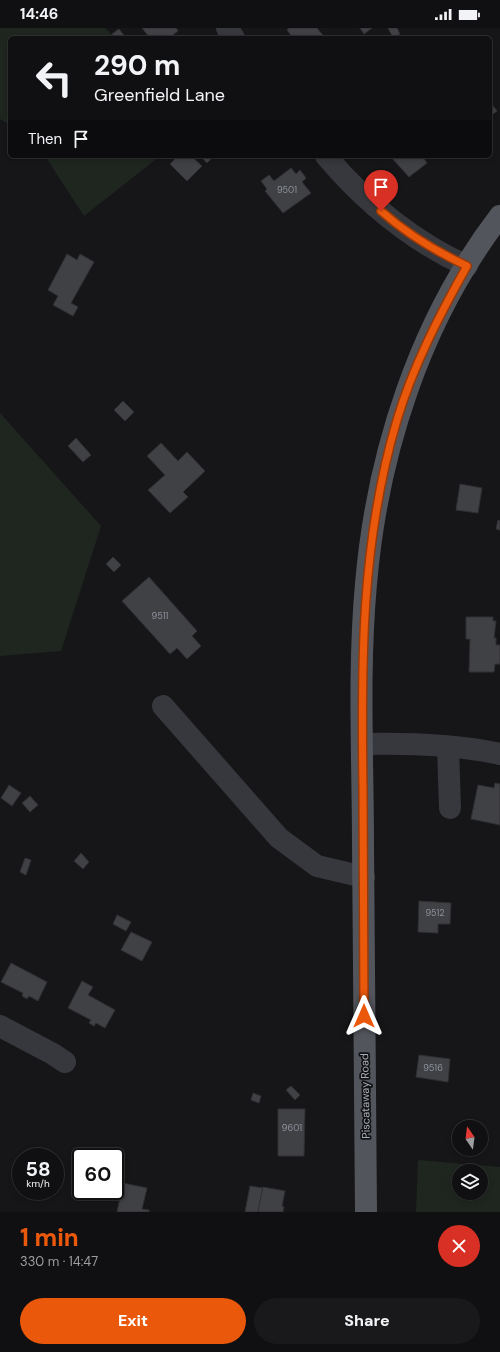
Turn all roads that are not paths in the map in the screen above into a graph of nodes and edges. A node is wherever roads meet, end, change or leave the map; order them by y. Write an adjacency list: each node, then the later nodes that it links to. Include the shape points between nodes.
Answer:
1 (226, 28): 2 (street)
2 (232, 36)
3 (328, 158): 5 (street, via 359,191 400,228 443,255)
4 (500, 216): 5 (main road, Piscataway Road)
5 (467, 266): 7 (main road, Piscataway Road, via 446,303 411,381 397,418 384,467 375,512 366,584)
6 (163, 706): 11 (street, via 279,838 317,866)
7 (362, 744): 8 (street); 11 (main road, Piscataway Road)
8 (448, 747): 9 (street); 10 (street)
9 (500, 754)
10 (450, 808)
11 (364, 877): 14 (main road, Piscataway Road)
12 (0, 1026): 13 (street)
13 (65, 1062)
14 (366, 1212)

